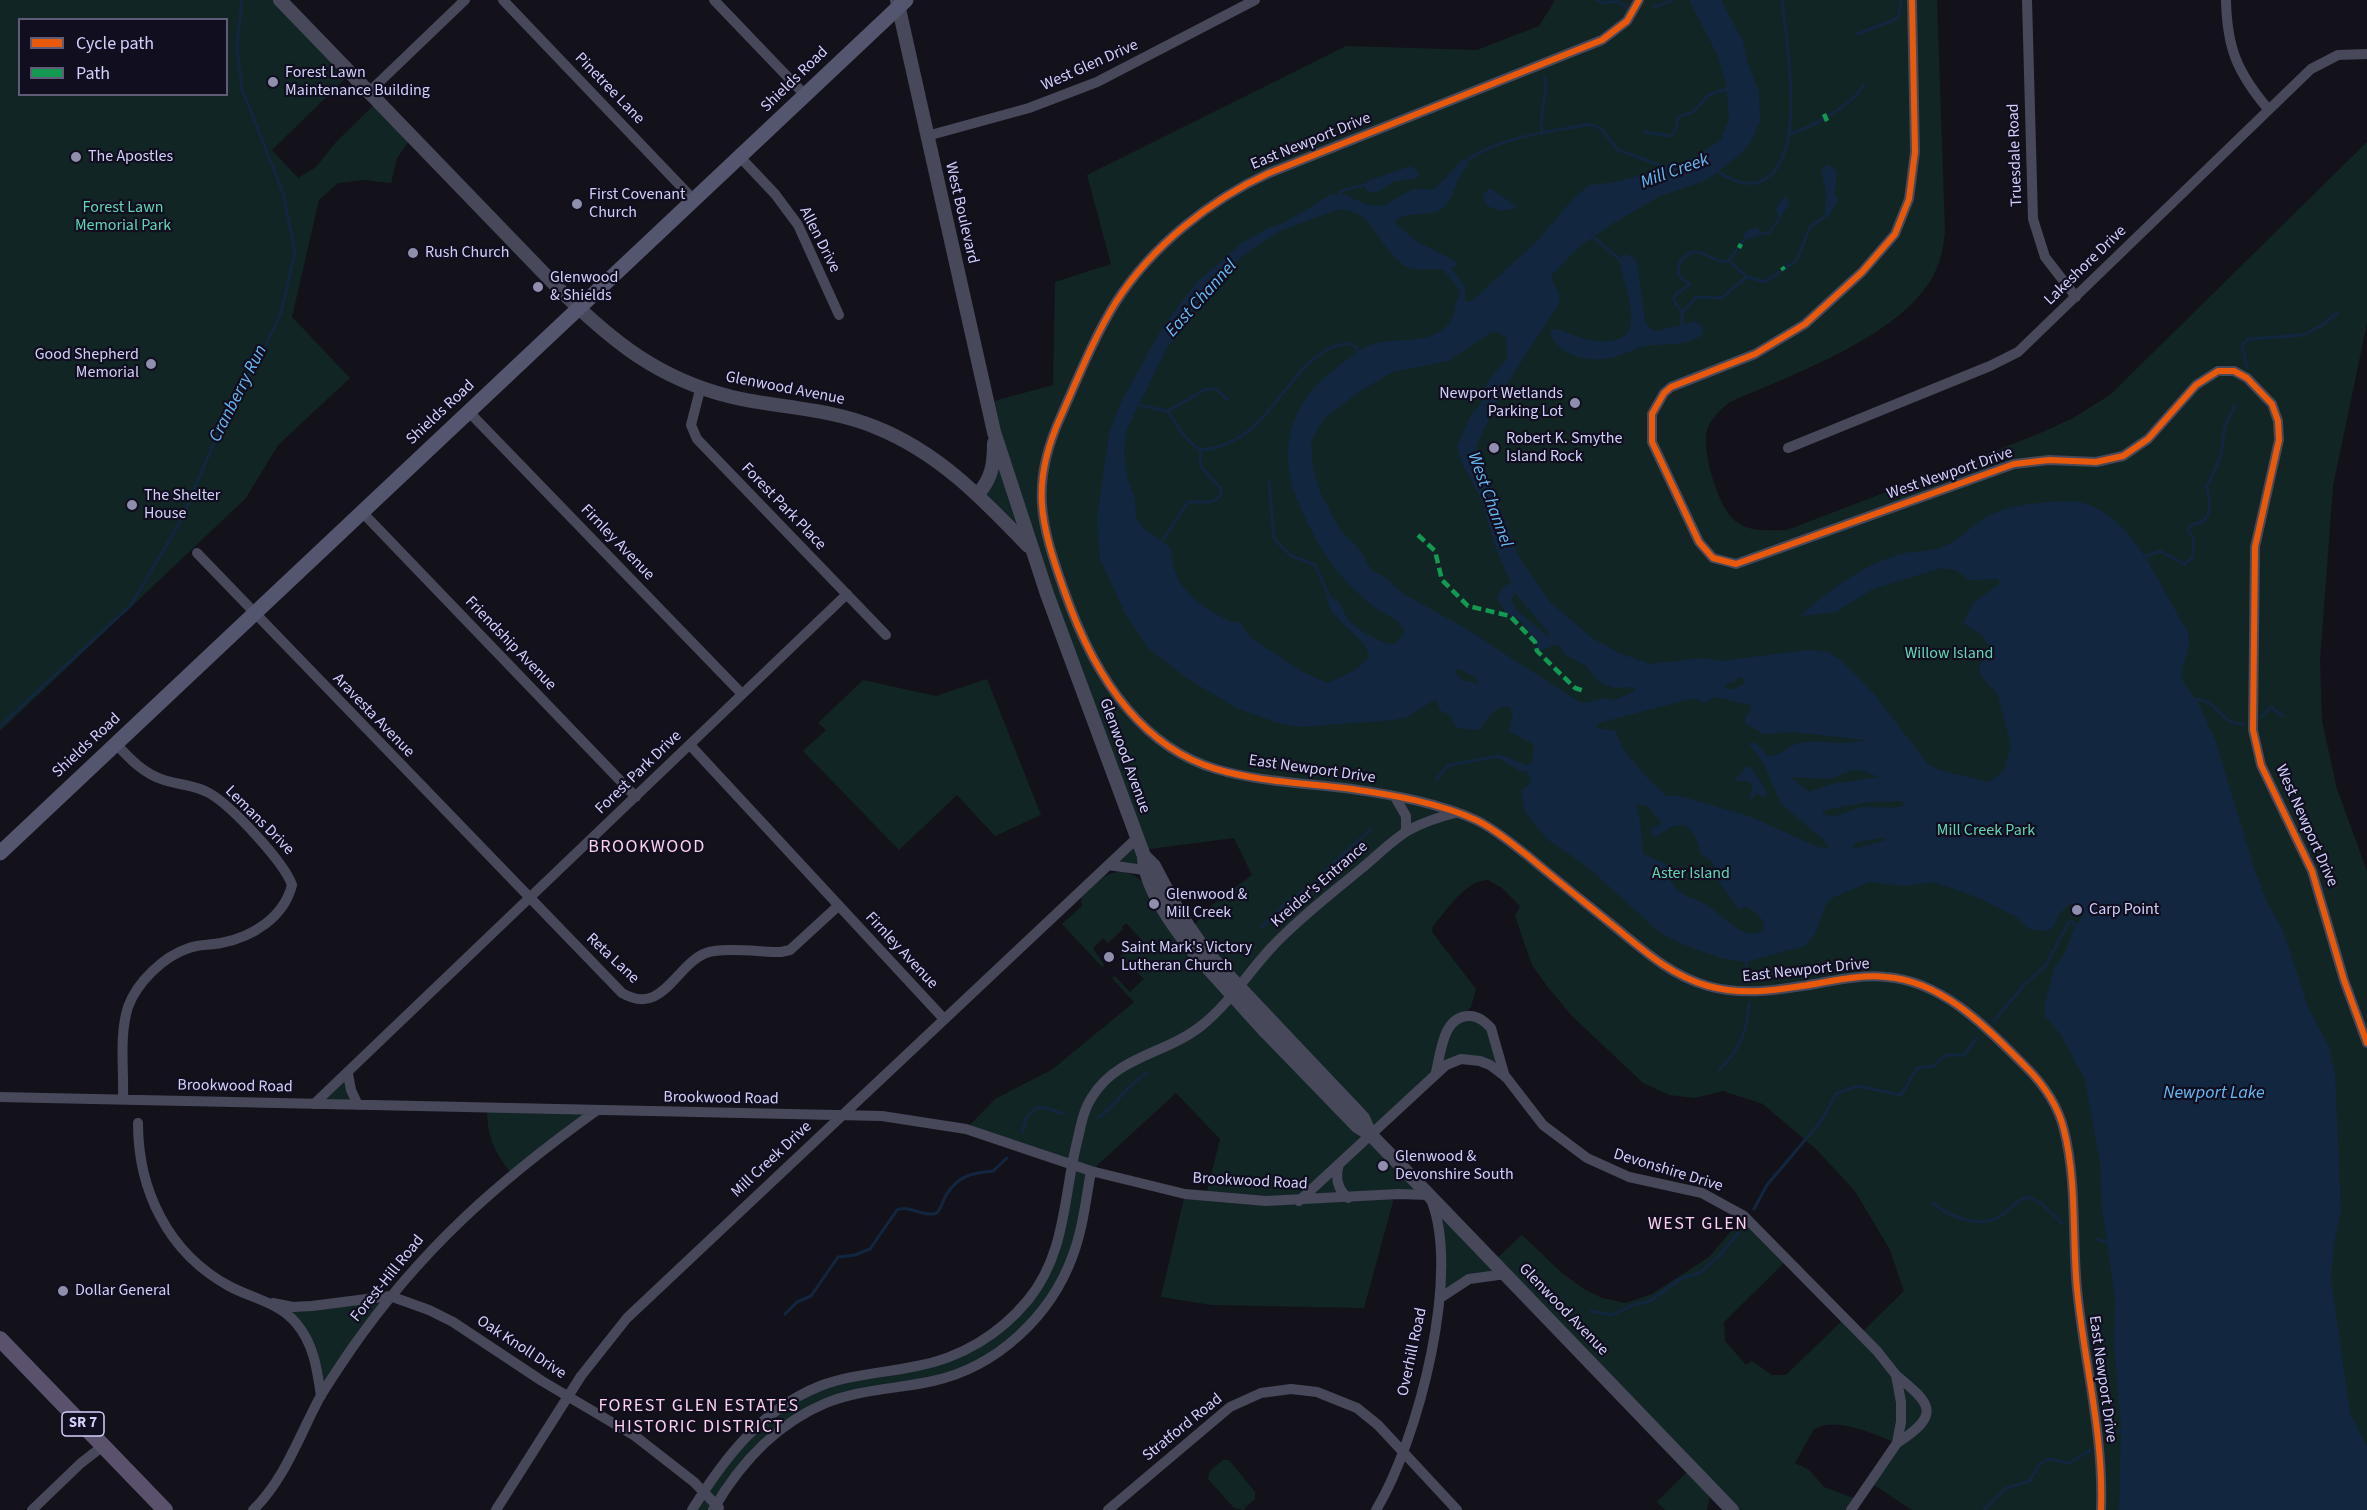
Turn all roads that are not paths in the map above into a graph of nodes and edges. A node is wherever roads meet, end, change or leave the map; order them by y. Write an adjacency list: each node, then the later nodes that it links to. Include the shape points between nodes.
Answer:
1 (280, 0): 12 (street, Glenwood Avenue)
2 (465, 0): 12 (street)
3 (503, 0): 17 (street, Pinetree Lane)
4 (714, 0): 13 (street)
5 (1255, 0): 15 (street, West Glen Drive, via 1097,82 1029,108)
6 (1640, 0): 36 (street, East Newport Drive, via 1627,21 1602,40 1269,173 1211,206 1170,240 1126,288 1102,327 1047,447 1040,478 1041,509 1062,585 1096,664 1140,723 1182,755 1218,770)
7 (1912, 0): 46 (street, West Newport Drive, via 1915,152 1909,199 1895,234 1862,272 1805,324 1755,354 1664,393 1652,414 1652,442 1699,542 1713,558 1736,564 2014,464 2111,461 2148,439 2210,374 2234,371 2254,383 2272,404 2279,429 2255,547 2254,738 2261,765 2313,871 2344,980)
8 (2027, 0): 18 (street, Truesdale Road, via 2033,219 2045,256)
9 (2226, 0): 14 (street, via 2229,42 2237,65)
10 (901, 2): 13 (main road, Shields Road); 15 (street, West Boulevard)
11 (2367, 54): 14 (street, Lakeshore Drive, via 2346,53 2322,62)
12 (369, 92): 19 (street, Glenwood Avenue)
13 (805, 95): 16 (main road, Shields Road)
14 (2268, 109): 18 (street, Lakeshore Drive)
15 (927, 136): 23 (street, West Boulevard)
16 (740, 157): 17 (main road, Shields Road); 20 (street, Allen Drive, via 798,225)
17 (693, 199): 19 (main road, Shields Road)
18 (2076, 297): 24 (street, Lakeshore Drive, via 2007,359)
19 (578, 308): 21 (street, Glenwood Avenue, via 628,351 655,368); 22 (main road, Shields Road)
20 (839, 315)
21 (701, 386): 25 (street, Glenwood Avenue, via 732,397 822,412 874,426 929,455); 29 (street, Forest Park Place, via 691,425 698,439)
22 (469, 411): 26 (main road, Shields Road); 32 (street, Firnley Avenue)
23 (994, 432): 25 (street, West Boulevard, via 993,466 989,481); 27 (street, West Boulevard)
24 (1788, 448)
25 (978, 494): 27 (street, Glenwood Avenue)
26 (362, 512): 30 (main road, Shields Road); 35 (street, Friendship Avenue)
27 (1032, 549): 39 (street, Glenwood Avenue)
28 (196, 553): 30 (street, Aravesta Avenue)
29 (847, 594): 31 (street, Forest Park Place); 32 (street, Forest Park Drive)
30 (255, 614): 33 (main road, Shields Road); 43 (street, Aravesta Avenue)
31 (886, 635)
32 (742, 694): 34 (street, Forest Park Drive)
33 (116, 744): 40 (main road, Shields Road); 51 (street, Lemans Drive, via 146,772 198,788 219,800 284,867 292,885 280,911 257,930 232,941 194,946 176,954 140,985 126,1014)
34 (690, 745): 35 (street, Forest Park Drive); 44 (street, Firnley Avenue)
35 (636, 796): 43 (street, Forest Park Drive)
36 (1395, 797): 37 (street, East Newport Drive); 38 (street, via 1406,816)
37 (1458, 813): 38 (street, Kreider's Entrance); 89 (street, East Newport Drive, via 1497,832 1656,960 1683,977 1744,992 1873,976 1913,982 1964,1011 2036,1077 2054,1104 2067,1147 2077,1294 2098,1443)
38 (1406, 832): 58 (street, Kreider's Entrance, via 1297,922 1206,1022 1184,1038 1131,1061 1102,1083 1084,1113)
39 (1137, 838): 41 (street, Glenwood Avenue); 42 (street, Mill Creek Drive)
40 (0, 852)
41 (1144, 863): 42 (street); 57 (street, Glenwood Avenue, bridge, via 1183,938 1203,955 1357,1126)
42 (1108, 865): 45 (street, Mill Creek Drive)
43 (530, 899): 44 (street, Reta Lane, via 622,993 635,999 658,995 705,954 790,950); 48 (street, Forest Park Drive)
44 (838, 906): 45 (street, Firnley Avenue)
45 (944, 1019): 55 (street, Mill Creek Drive)
46 (2367, 1043)
47 (1436, 1072): 49 (street, Devonshire Drive, via 1454,1061 1471,1059 1490,1065); 49 (street, Devonshire Drive, via 1451,1024 1461,1017 1473,1016 1491,1028); 57 (street, Devonshire Drive)
48 (348, 1074): 52 (street, Forest Park Drive); 53 (street)
49 (1506, 1077): 70 (street, Devonshire Drive, via 1543,1125 1587,1158 1629,1177 1702,1193 1744,1216)
50 (0, 1097): 51 (street, Brookwood Road)
51 (123, 1099): 52 (street, Brookwood Road)
52 (314, 1104): 53 (street, Brookwood Road)
53 (358, 1105): 54 (street, Brookwood Road)
54 (596, 1111): 55 (street, Brookwood Road); 65 (street, Forest-Hill Road, via 478,1203)
55 (842, 1115): 58 (street, Brookwood Road, via 896,1118 966,1129); 73 (street, Mill Creek Drive, via 627,1318)
56 (138, 1123): 67 (street, Oak Knoll Drive, via 146,1185 176,1241 226,1285)
57 (1370, 1134): 59 (street, Devonshire Drive); 61 (street, Glenwood Avenue)
58 (1071, 1164): 60 (street, Brookwood Road); 69 (street, Kreider's Entrance, via 1059,1240 1030,1298 1006,1324 981,1342)
59 (1339, 1164): 62 (street, via 1339,1188); 63 (street, Devonshire Drive)
60 (1090, 1171): 63 (street, Brookwood Road, via 1185,1194); 71 (street, via 1072,1257 1037,1317 1009,1344 982,1362)
61 (1429, 1195): 62 (street, Brookwood Road); 64 (street, Glenwood Avenue); 66 (street, Overhill Road, via 1437,1216 1442,1253)
62 (1348, 1198): 63 (street, Brookwood Road)
63 (1299, 1201)
64 (1506, 1274): 66 (street, via 1469,1279); 87 (street, Glenwood Avenue)
65 (390, 1296): 67 (street, Oak Knoll Drive, via 303,1306); 72 (street, Forest-Hill Road); 73 (street, Oak Knoll Drive, via 453,1322)
66 (1440, 1298): 76 (street, Overhill Road, via 1425,1377)
67 (273, 1303): 72 (street, Oak Knoll Drive, via 308,1341)
68 (0, 1339): 75 (main road, SR 7)
69 (916, 1367): 71 (street); 77 (street, Kreider's Entrance, via 848,1377 795,1398 751,1431)
70 (1896, 1375): 74 (street, Devonshire Drive, via 1902,1411); 74 (street, Devonshire Drive, via 1921,1396 1926,1407 1920,1428)
71 (919, 1383): 78 (street, via 854,1394 807,1412 762,1444 745,1462)
72 (321, 1396): 81 (street, Forest-Hill Road, via 276,1483)
73 (568, 1396): 77 (street, Oak Knoll Drive, via 647,1444); 82 (street, Mill Creek Drive)
74 (1897, 1443): 88 (street, Devonshire Drive)
75 (103, 1446): 79 (street); 80 (main road, SR 7)
76 (1402, 1451): 84 (street, Stratford Road, via 1378,1425 1348,1403 1317,1392 1271,1391 1242,1400 1218,1415); 85 (street, Overhill Road); 86 (street, Stratford Road)
77 (704, 1491): 78 (street, Oak Knoll Drive); 83 (street, Kreider's Entrance)
78 (717, 1508)
79 (32, 1510)
80 (165, 1510)
81 (253, 1510)
82 (496, 1510)
83 (692, 1510)
84 (1108, 1510)
85 (1376, 1510)
86 (1456, 1510)
87 (1732, 1510)
88 (1851, 1510)
89 (2101, 1510)

